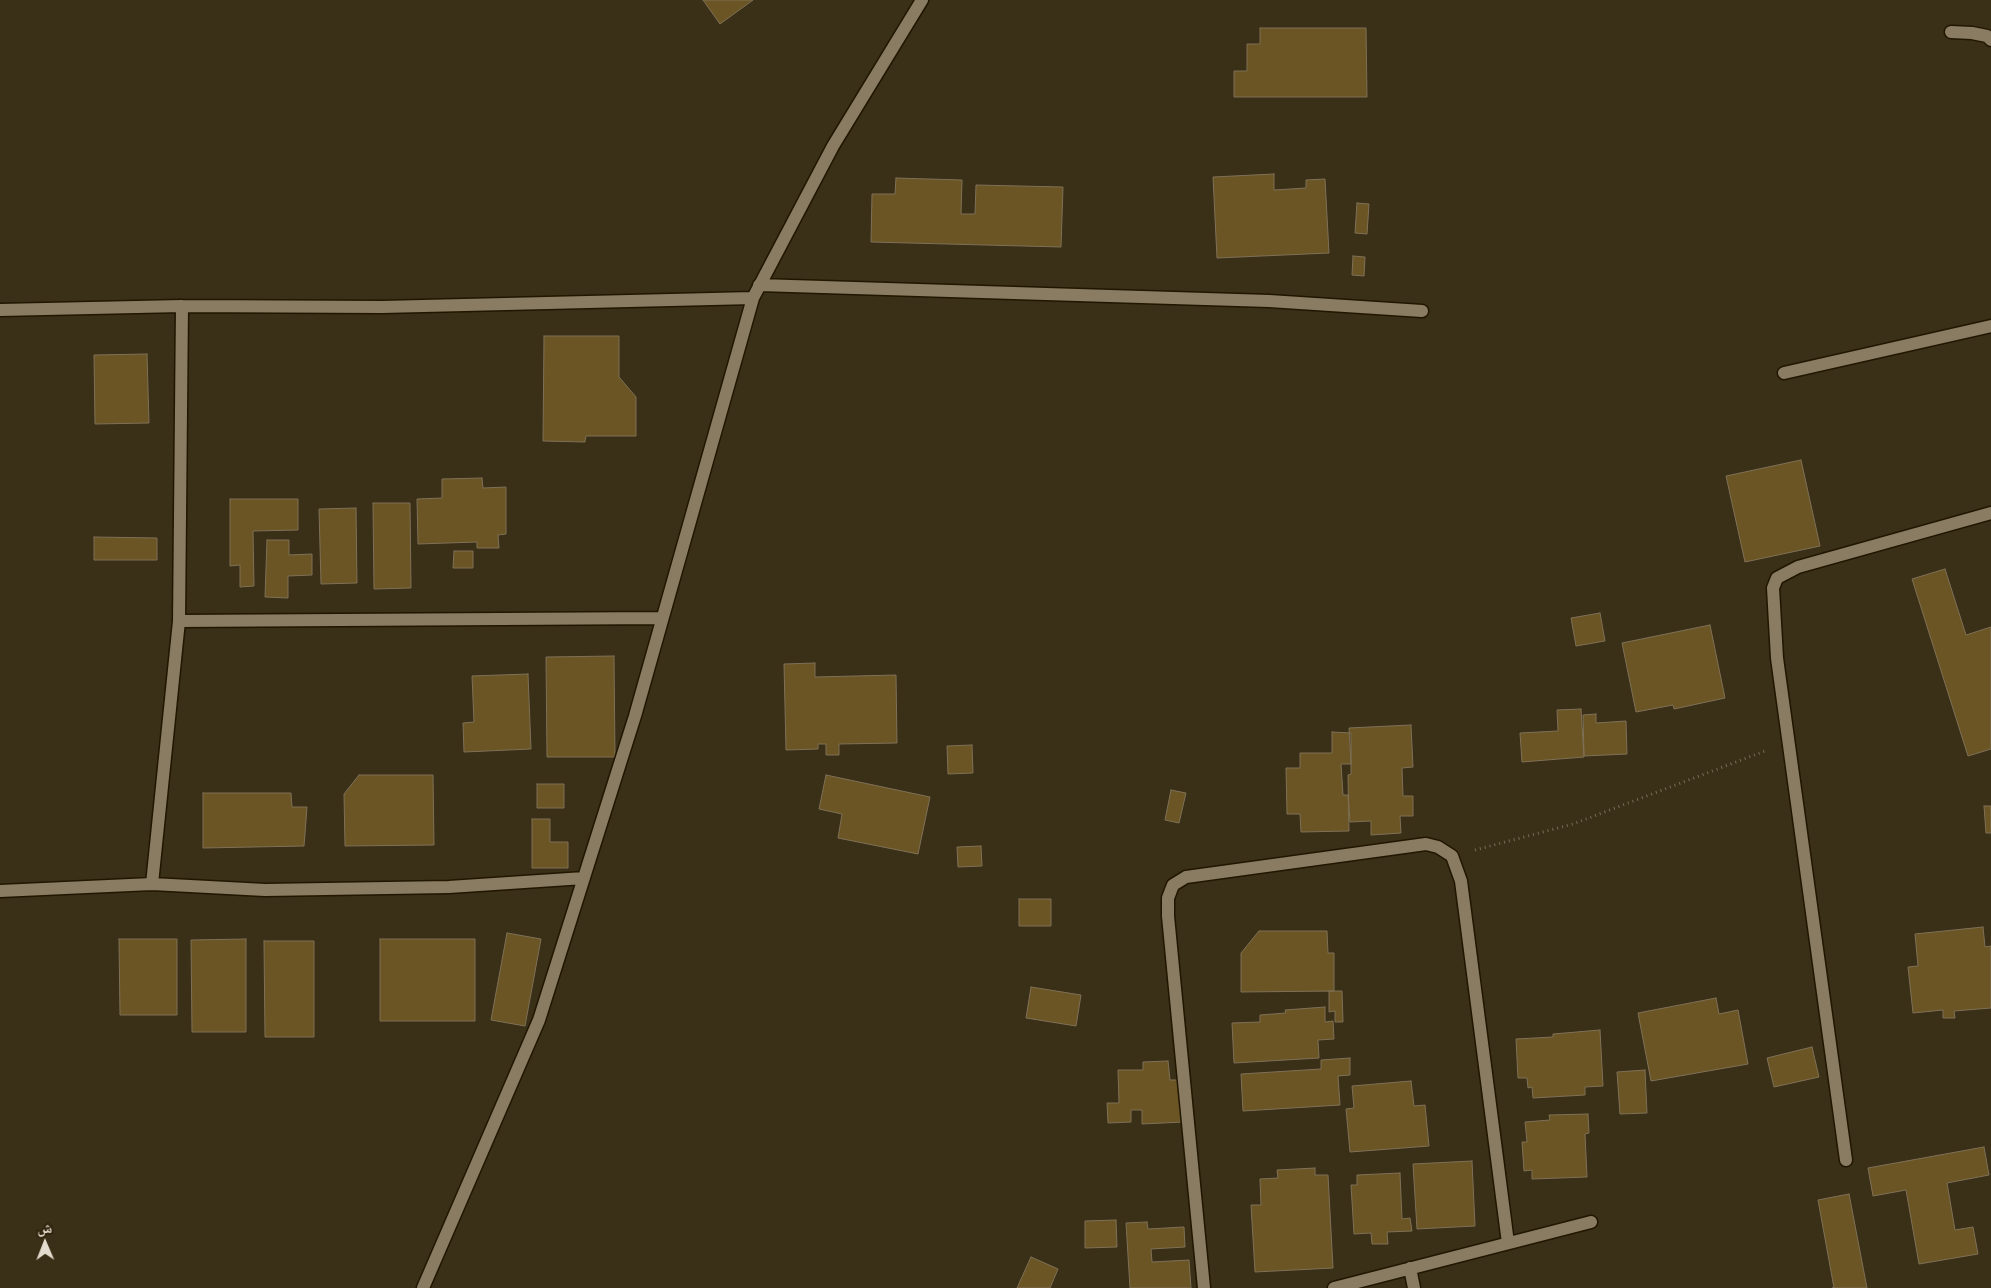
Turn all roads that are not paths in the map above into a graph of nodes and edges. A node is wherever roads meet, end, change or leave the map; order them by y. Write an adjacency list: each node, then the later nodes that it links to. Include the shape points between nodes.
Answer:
1 (922, 0): 4 (street, via 833,146)
2 (1951, 32): 3 (street, via 1972,32)
3 (1991, 40)
4 (758, 285): 5 (street); 8 (street, via 1269,302)
5 (753, 298): 6 (street, via 382,307); 12 (street)
6 (182, 306): 7 (street); 13 (street)
7 (0, 310)
8 (1422, 311)
9 (1991, 326): 10 (street)
10 (1784, 373)
11 (1991, 513): 17 (street, via 1798,566 1777,578 1772,588 1789,742)
12 (662, 618): 13 (street); 14 (street)
13 (180, 621): 15 (street)
14 (584, 878): 15 (street, via 449,887 274,890); 21 (street, via 539,1020)
15 (152, 884): 16 (street)
16 (0, 891)
17 (1846, 1160)
18 (1591, 1222): 19 (street)
19 (1508, 1243): 20 (street); 22 (street, via 1461,881 1452,856 1438,846 1426,844 1186,878 1173,885 1168,898 1168,916)
20 (1410, 1268): 23 (street); 24 (street)
21 (423, 1288)
22 (1204, 1288)
23 (1334, 1288)
24 (1414, 1288)

